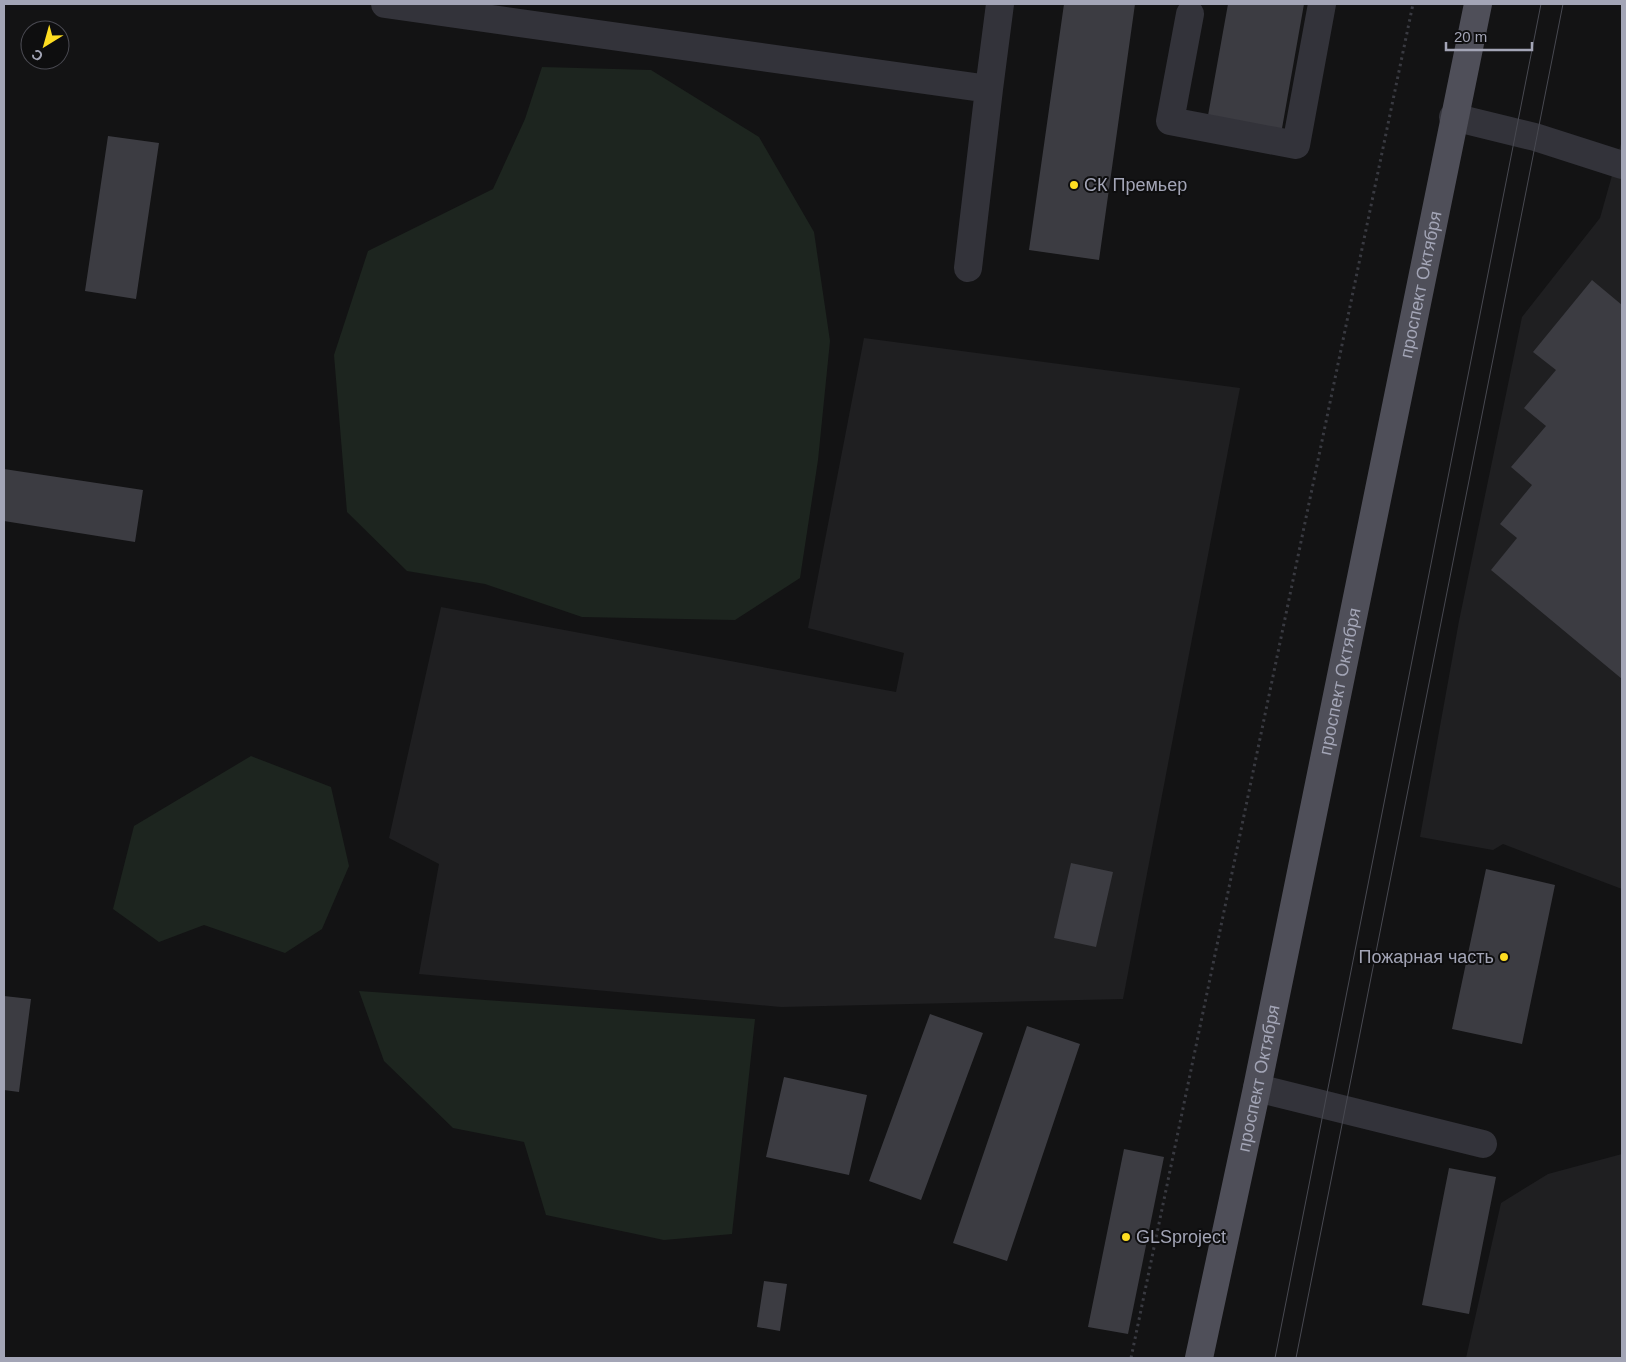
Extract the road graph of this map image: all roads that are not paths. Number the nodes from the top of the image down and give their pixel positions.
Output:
1 (385, 4) edge
2 (1000, 4) edge
3 (1322, 4) edge
4 (1478, 4) edge
5 (429, 7) edge
6 (1190, 14) dead end
7 (989, 89) junction
8 (1453, 117) junction
9 (1622, 165) edge
10 (968, 268) dead end
11 (1257, 1088) junction
12 (1483, 1144) dead end
13 (1199, 1358) edge

1 - 5 street
2 - 7 street
3 - 6 street
4 - 8 main road, проспект Октября
5 - 7 street
7 - 10 street
8 - 9 street
8 - 11 main road, проспект Октября
11 - 12 street
11 - 13 main road, проспект Октября

